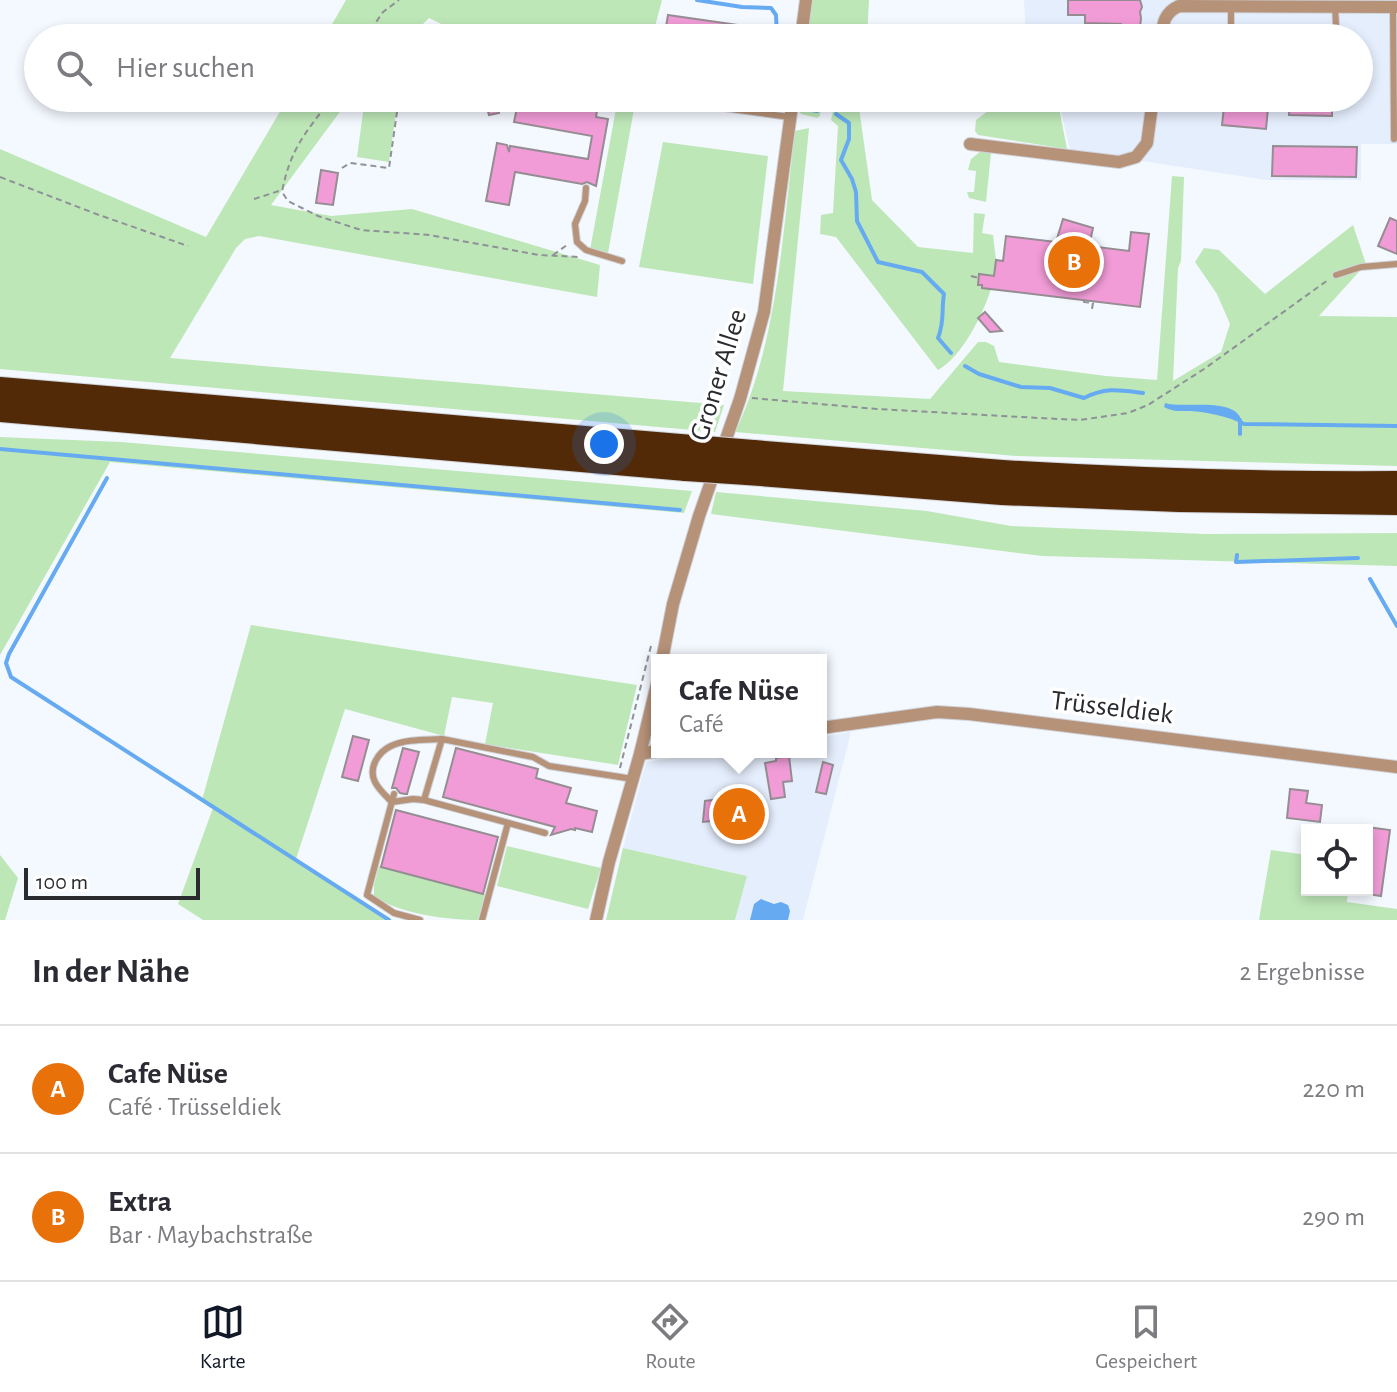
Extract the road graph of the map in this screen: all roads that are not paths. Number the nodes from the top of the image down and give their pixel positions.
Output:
1 (806, 0) edge
2 (1231, 6) junction
3 (1335, 6) junction
4 (1395, 7) edge
5 (1231, 23) dead end
6 (803, 24) edge
7 (1163, 24) edge
8 (1336, 24) edge
9 (753, 112) edge
10 (791, 112) edge
11 (1151, 112) edge
12 (790, 117) junction
13 (1395, 136) edge
14 (970, 144) dead end
15 (586, 188) dead end
16 (622, 261) dead end
17 (1397, 264) edge
18 (1336, 275) road end
19 (0, 389) edge
20 (0, 410) edge
21 (689, 458) junction
22 (1394, 499) edge
23 (663, 654) edge
24 (651, 709) edge
25 (827, 727) edge
26 (442, 739) junction
27 (651, 752) edge
28 (640, 754) junction
29 (1397, 767) edge
30 (633, 779) junction
31 (393, 798) junction
32 (424, 800) junction
33 (508, 823) junction
34 (545, 833) dead end
35 (420, 920) edge
36 (482, 920) edge
37 (596, 920) edge

1 - 6 street
2 - 3 street
2 - 5 lane
2 - 7 street
3 - 4 street
3 - 8 lane
4 - 13 lane
9 - 12 lane
10 - 12 street, Groner Allee
11 - 14 street
12 - 23 street, Groner Allee
15 - 16 lane
17 - 18 lane
19 - 21 highway
20 - 21 highway
21 - 22 highway, bridge
24 - 28 street
25 - 29 street, Trüsseldiek
26 - 30 lane
26 - 31 lane
26 - 32 lane
27 - 28 street
28 - 30 street
30 - 37 street
31 - 32 lane
31 - 35 lane
32 - 33 lane
33 - 34 lane
33 - 36 lane

